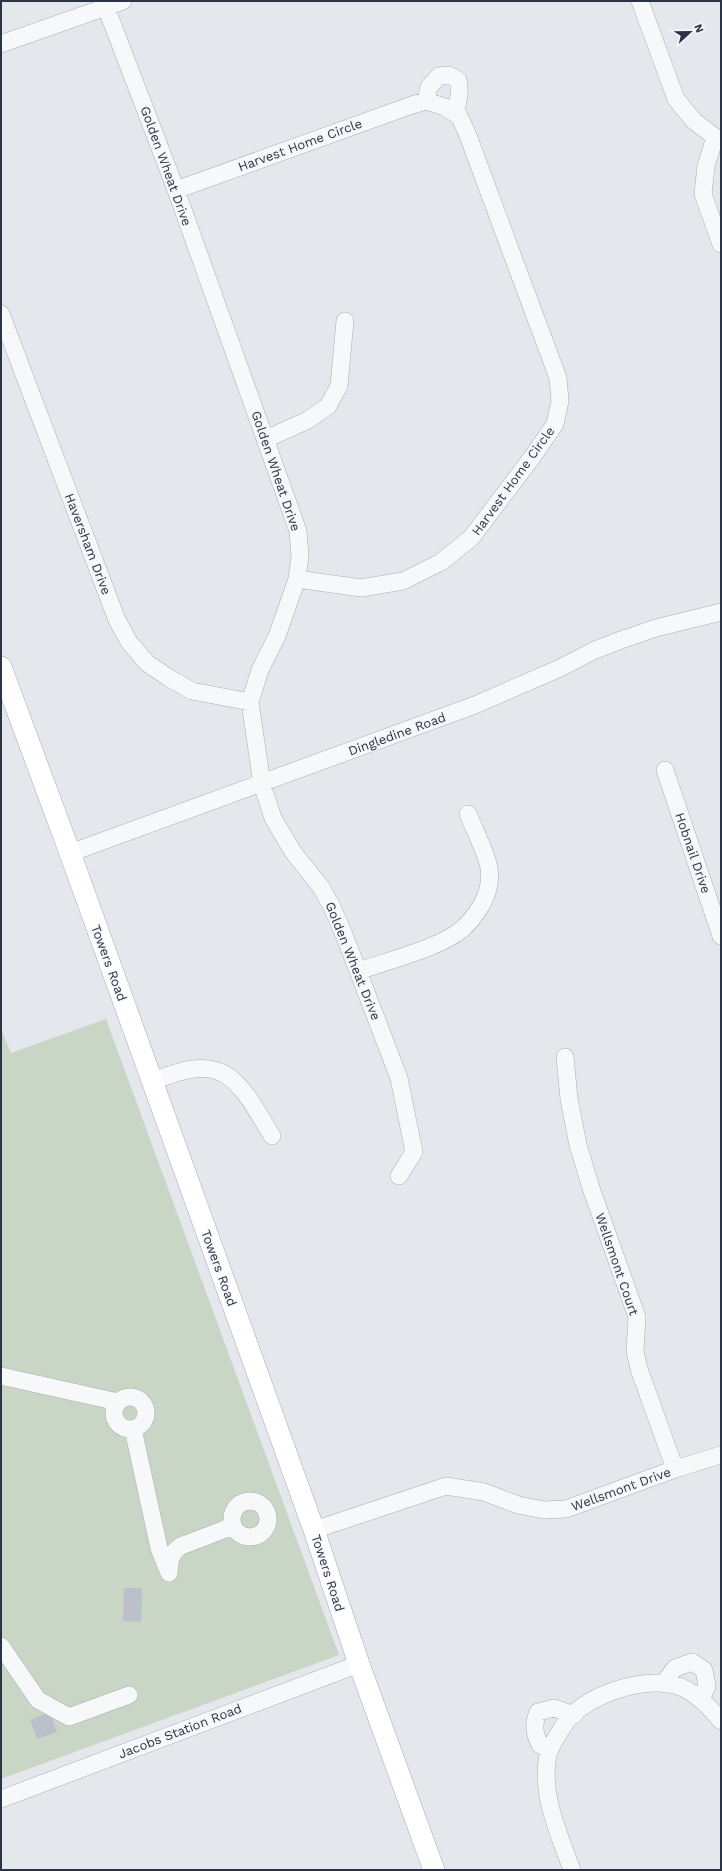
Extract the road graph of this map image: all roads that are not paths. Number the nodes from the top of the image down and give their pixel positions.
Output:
1 (124, 1) edge
2 (640, 1) edge
3 (106, 7) junction
4 (1, 44) edge
5 (426, 101) junction
6 (455, 113) junction
7 (718, 139) edge
8 (176, 190) junction
9 (721, 244) edge
10 (1, 314) edge
11 (345, 321) dead end
12 (266, 439) junction
13 (297, 579) junction
14 (721, 612) edge
15 (1, 667) edge
16 (250, 702) junction
17 (665, 770) dead end
18 (262, 784) junction
19 (468, 814) dead end
20 (70, 853) junction
21 (721, 936) edge
22 (359, 971) junction
23 (565, 1057) dead end
24 (152, 1082) junction
25 (272, 1136) dead end
26 (399, 1176) dead end
27 (1, 1376) edge
28 (118, 1402) junction
29 (133, 1429) junction
30 (721, 1455) edge
31 (675, 1468) junction
32 (233, 1526) dead end
33 (314, 1530) junction
34 (1, 1646) edge
35 (359, 1664) junction
36 (663, 1684) junction
37 (129, 1695) dead end
38 (702, 1700) junction
39 (574, 1714) junction
40 (721, 1721) edge
41 (550, 1750) junction
42 (1, 1799) edge
43 (434, 1870) edge
44 (572, 1870) edge

1 - 3 street
2 - 7 street
3 - 4 street
3 - 8 street, Golden Wheat Drive
5 - 6 street
5 - 6 street
5 - 8 street, Harvest Home Circle
6 - 13 street, Harvest Home Circle
7 - 9 street
8 - 12 street, Golden Wheat Drive
10 - 16 street, Haversham Drive
11 - 12 street
12 - 13 street, Golden Wheat Drive
13 - 16 street, Golden Wheat Drive
14 - 18 street, Dingledine Road
15 - 20 main road, Towers Road
16 - 18 street, Golden Wheat Drive
17 - 21 street, Hobnail Drive
18 - 20 street, Dingledine Road
18 - 22 street, Golden Wheat Drive
19 - 22 street
20 - 24 main road, Towers Road
22 - 26 street, Golden Wheat Drive
23 - 31 street, Wellsmont Court
24 - 25 street
24 - 33 main road, Towers Road
27 - 28 street
28 - 29 street
28 - 29 street
29 - 32 street
30 - 31 street, Wellsmont Drive
31 - 33 street, Wellsmont Drive
33 - 35 main road, Towers Road
34 - 37 street
35 - 42 street, Jacobs Station Road
35 - 43 main road, Towers Road
36 - 38 street
36 - 38 street
36 - 39 street
38 - 40 street
39 - 41 street
39 - 41 street
41 - 44 street

